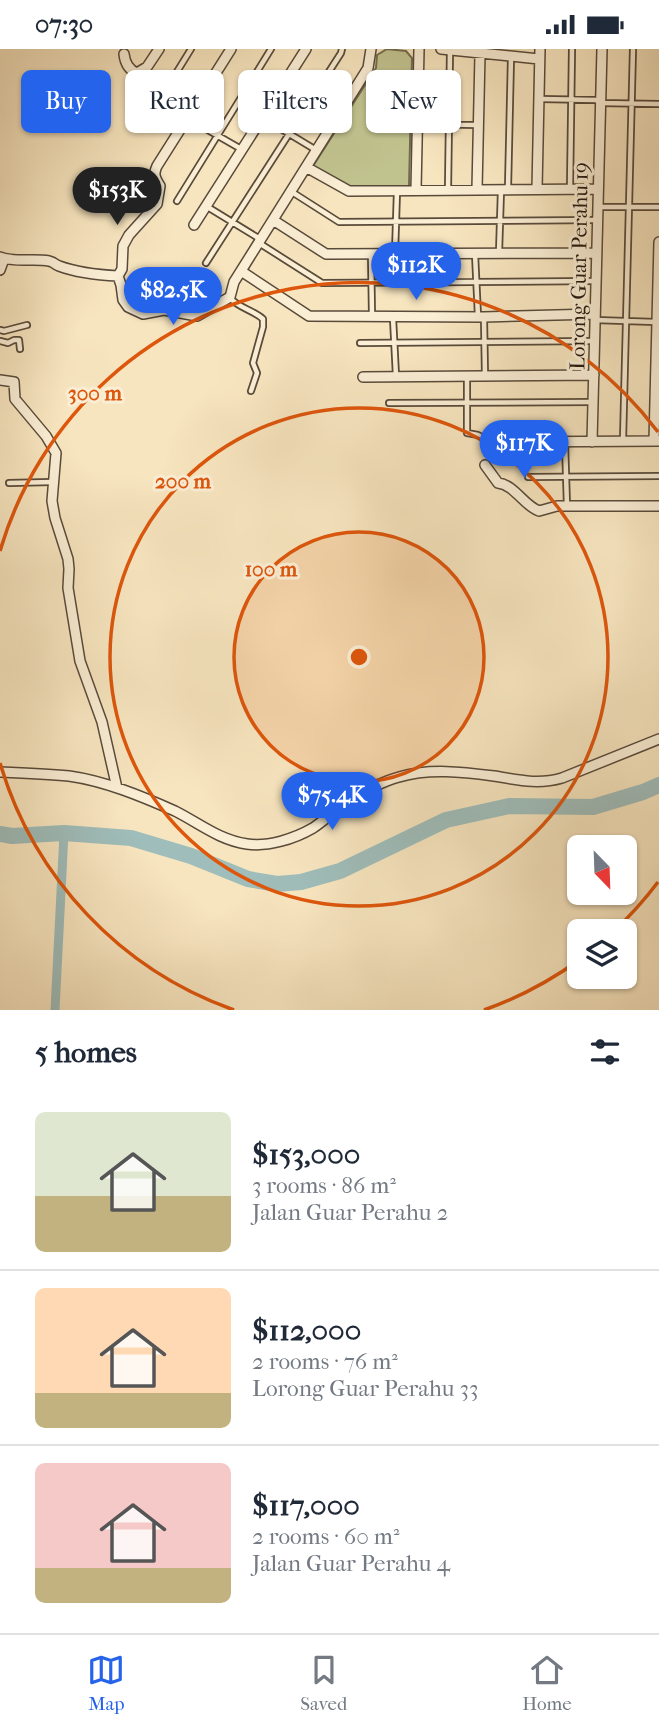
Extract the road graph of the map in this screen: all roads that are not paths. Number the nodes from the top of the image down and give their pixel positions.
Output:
1 (159, 49) edge
2 (191, 49) edge
3 (231, 49) edge
4 (271, 49) edge
5 (306, 49) edge
6 (342, 49) edge
7 (371, 49) edge
8 (419, 49) edge
9 (572, 49) edge
10 (602, 49) edge
11 (633, 49) edge
12 (446, 50) edge
13 (124, 54) dead end
14 (480, 54) junction
15 (540, 54) edge
16 (511, 57) junction
17 (178, 70) edge
18 (218, 70) edge
19 (293, 70) edge
20 (418, 70) edge
21 (447, 70) edge
22 (539, 99) junction
23 (571, 100) junction
24 (600, 103) junction
25 (631, 103) junction
26 (659, 104) edge
27 (461, 124) edge
28 (478, 125) junction
29 (178, 133) edge
30 (213, 133) edge
31 (252, 133) edge
32 (417, 133) edge
33 (449, 133) edge
34 (289, 134) junction
35 (218, 136) junction
36 (242, 149) junction
37 (316, 151) junction
38 (306, 167) junction
39 (477, 189) junction
40 (504, 189) junction
41 (537, 189) junction
42 (570, 189) junction
43 (598, 189) junction
44 (397, 190) junction
45 (415, 190) junction
46 (448, 190) junction
47 (291, 192) junction
48 (177, 201) dead end
49 (206, 206) junction
50 (598, 207) junction
51 (629, 207) junction
52 (659, 207) edge
53 (273, 220) junction
54 (597, 220) junction
55 (396, 221) junction
56 (500, 221) junction
57 (232, 222) junction
58 (194, 225) dead end
59 (260, 241) junction
60 (659, 242) edge
61 (394, 253) junction
62 (475, 253) junction
63 (499, 253) junction
64 (597, 253) junction
65 (371, 254) junction
66 (1, 263) edge
67 (206, 263) dead end
68 (241, 271) junction
69 (118, 276) junction
70 (596, 281) junction
71 (371, 282) junction
72 (476, 282) junction
73 (230, 297) junction
74 (658, 304) edge
75 (372, 316) junction
76 (393, 317) junction
77 (481, 317) junction
78 (595, 317) junction
79 (626, 320) junction
80 (657, 322) junction
81 (27, 325) dead end
82 (0, 330) edge
83 (0, 341) edge
84 (594, 341) junction
85 (484, 342) junction
86 (360, 343) dead end
87 (395, 343) junction
88 (20, 349) dead end
89 (594, 375) junction
90 (396, 376) junction
91 (468, 376) junction
92 (485, 376) junction
93 (363, 377) dead end
94 (0, 380) edge
95 (251, 391) dead end
96 (593, 402) junction
97 (389, 403) dead end
98 (466, 403) junction
99 (657, 441) edge
100 (493, 442) joint
101 (565, 442) junction
102 (592, 442) junction
103 (623, 442) junction
104 (485, 465) dead end
105 (659, 476) edge
106 (528, 477) dead end
107 (566, 477) junction
108 (53, 482) junction
109 (9, 483) dead end
110 (562, 506) junction
111 (659, 506) edge
112 (659, 739) edge
113 (0, 772) edge
114 (117, 788) junction

1 - 13 street
2 - 17 lane
3 - 18 street
4 - 35 lane
5 - 19 street
6 - 34 lane
7 - 37 street
8 - 20 street
9 - 23 lane
10 - 24 street, Lorong Guar Perahu 19
11 - 25 lane
12 - 14 street
12 - 21 lane
14 - 16 street
14 - 28 street
15 - 16 street
15 - 22 street
16 - 40 lane
22 - 23 lane
22 - 41 street
23 - 24 lane
23 - 42 lane
24 - 25 lane
24 - 43 street, Lorong Guar Perahu 19
25 - 26 lane
25 - 51 lane
27 - 28 lane
28 - 39 street
29 - 69 street
30 - 35 lane
31 - 36 street
32 - 45 street
33 - 46 lane
34 - 37 lane
34 - 57 lane
35 - 36 lane
35 - 48 lane
36 - 49 street
37 - 38 street
38 - 44 street
38 - 47 street
39 - 40 street
39 - 46 street
40 - 41 street
40 - 56 lane
41 - 42 street
42 - 43 street
43 - 50 street, Lorong Guar Perahu 19
44 - 45 street
44 - 55 lane
45 - 46 street
47 - 53 street
47 - 55 lane
49 - 57 lane
49 - 58 street
50 - 51 lane
50 - 54 street, Lorong Guar Perahu 19
51 - 52 lane
51 - 79 lane
53 - 59 street
53 - 65 street
54 - 56 lane
54 - 64 street, Lorong Guar Perahu 19
55 - 56 lane
55 - 61 lane
56 - 63 lane
57 - 59 lane
57 - 67 lane
59 - 68 street
59 - 71 lane
60 - 74 street
61 - 62 street
61 - 65 street
62 - 63 street
62 - 72 lane
63 - 64 street
64 - 70 street, Lorong Guar Perahu 19
65 - 71 lane
66 - 69 street
68 - 73 street
68 - 75 street
69 - 73 street
70 - 72 lane
70 - 78 street, Lorong Guar Perahu 19
71 - 72 lane
71 - 75 lane
72 - 77 lane
73 - 95 lane
74 - 80 street
75 - 76 street
76 - 77 street
76 - 87 lane
77 - 78 street
77 - 85 lane
78 - 79 lane
78 - 84 street, Lorong Guar Perahu 19
79 - 80 lane
79 - 103 lane
80 - 99 street
81 - 82 lane
83 - 88 lane
84 - 85 lane
84 - 89 street, Lorong Guar Perahu 19
85 - 87 lane
85 - 92 lane
86 - 87 lane
87 - 90 lane
89 - 92 street
89 - 96 street, Lorong Guar Perahu 19
90 - 91 street
90 - 93 street
91 - 92 street
91 - 98 lane
94 - 108 street
96 - 98 lane
96 - 102 street, Lorong Guar Perahu 19
97 - 98 lane
98 - 100 lane
99 - 103 street
100 - 101 street
101 - 102 street
101 - 107 lane
102 - 103 street
104 - 110 street
105 - 107 lane
106 - 107 lane
107 - 110 lane
108 - 109 lane
108 - 114 street
110 - 111 street
112 - 114 street
113 - 114 street

